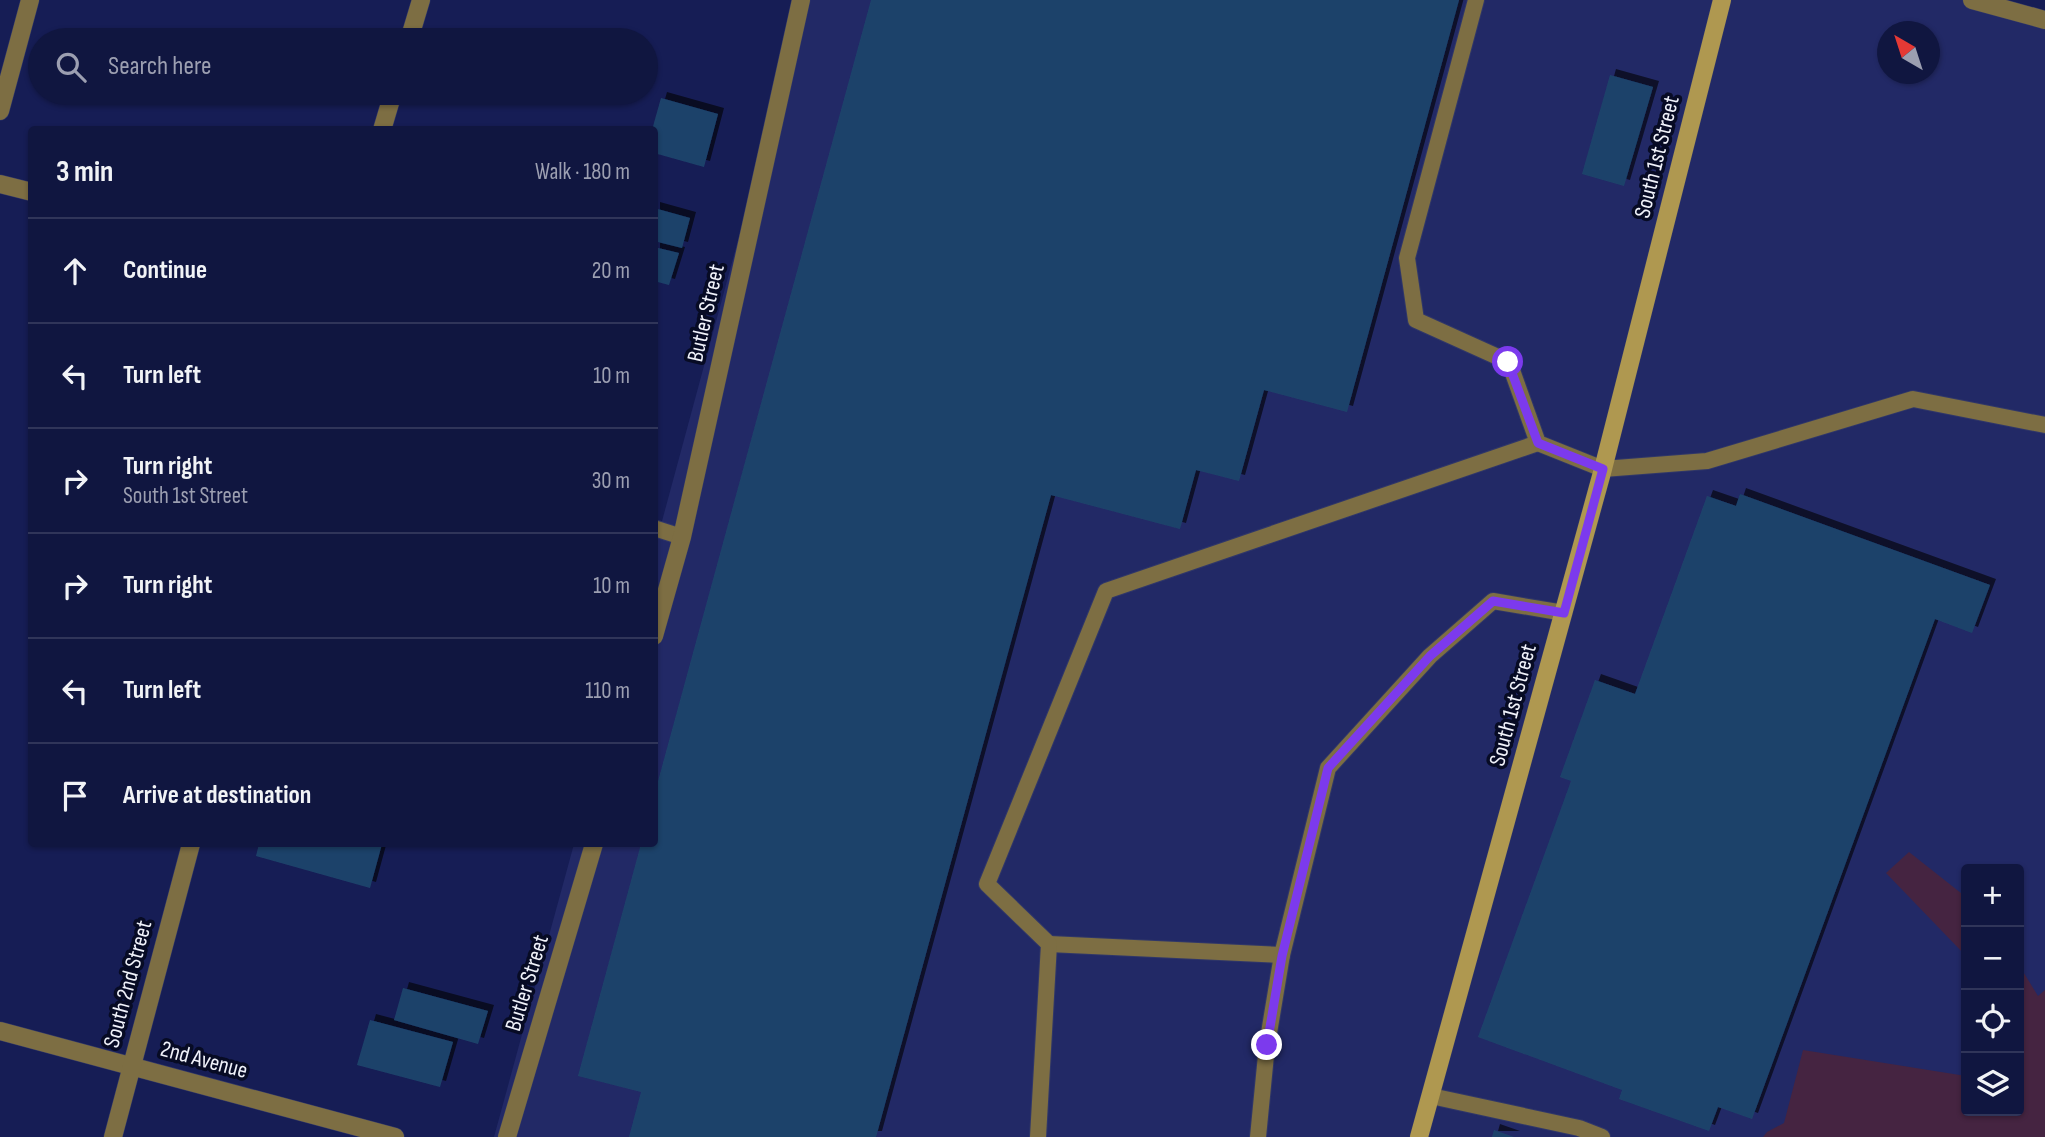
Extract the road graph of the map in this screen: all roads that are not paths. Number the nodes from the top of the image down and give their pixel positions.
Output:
1 (30, 0) edge
2 (421, 0) edge
3 (801, 0) edge
4 (1476, 0) edge
5 (1722, 0) edge
6 (1972, 0) edge
7 (2045, 20) edge
8 (413, 28) edge
9 (389, 105) edge
10 (0, 111) edge
11 (383, 126) edge
12 (0, 184) edge
13 (28, 191) edge
14 (2045, 425) edge
15 (1538, 443) junction
16 (1603, 469) junction
17 (658, 529) edge
18 (682, 537) junction
19 (1564, 613) junction
20 (658, 622) edge
21 (190, 847) edge
22 (593, 847) edge
23 (1049, 944) junction
24 (1282, 956) junction
25 (0, 1031) edge
26 (132, 1067) junction
27 (1431, 1096) junction
28 (113, 1137) edge
29 (395, 1137) edge
30 (507, 1137) edge
31 (1038, 1137) edge
32 (1258, 1137) edge
33 (1419, 1137) edge
34 (1602, 1137) edge

1 - 10 street
2 - 8 street
3 - 18 street, Butler Street
4 - 15 lane
5 - 16 street, South 1st Street
6 - 7 street
9 - 11 street
12 - 13 street
14 - 16 lane
15 - 16 lane
15 - 23 lane
16 - 19 street, South 1st Street
17 - 18 lane
18 - 20 street, Butler Street
19 - 24 lane
19 - 27 street, South 1st Street
21 - 26 street, South 2nd Street
22 - 30 street, Butler Street
23 - 24 lane
23 - 31 lane
24 - 32 lane
25 - 26 street, 2nd Avenue
26 - 28 street, South 2nd Street
26 - 29 street, 2nd Avenue
27 - 33 street, South 1st Street
27 - 34 lane

